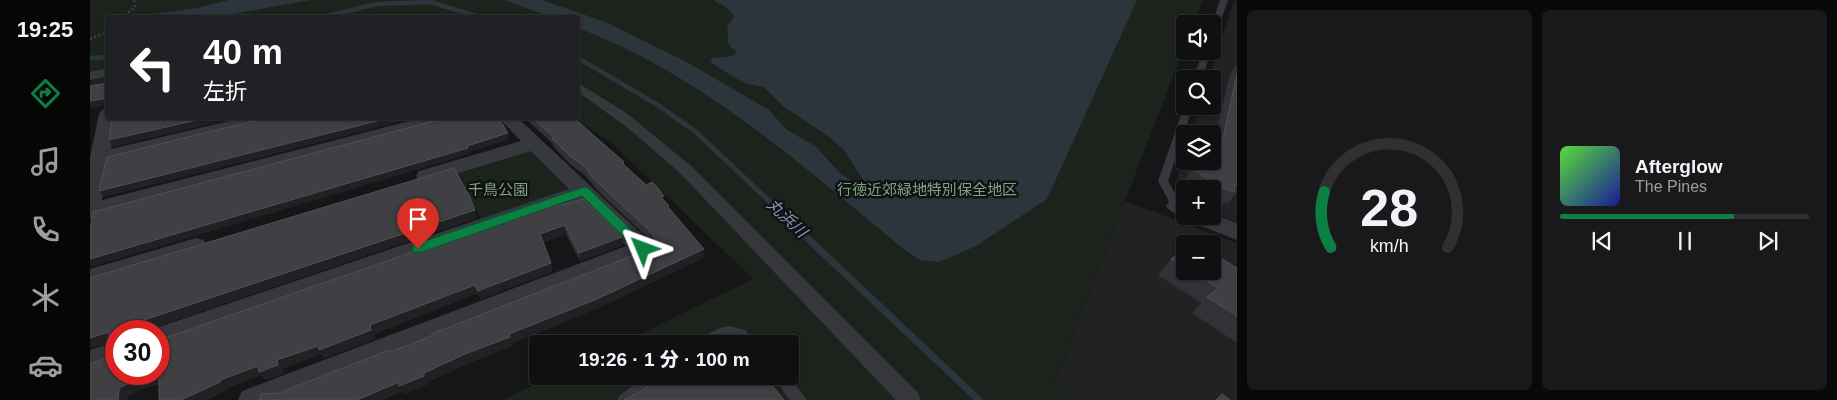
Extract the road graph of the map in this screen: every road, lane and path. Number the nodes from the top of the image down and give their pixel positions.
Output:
1 (134, 0) edge
2 (1224, 0) edge
3 (125, 15) edge
4 (1219, 15) edge
5 (105, 33) edge
6 (90, 39) edge
7 (105, 73) edge
8 (90, 76) edge
9 (580, 88) edge
10 (105, 109) edge
11 (90, 112) edge
12 (1185, 115) edge
13 (106, 120) edge
14 (254, 120) edge
15 (433, 120) edge
16 (510, 120) edge
17 (536, 143) junction
18 (97, 154) edge
19 (403, 183) edge
20 (584, 191) junction
21 (1176, 200) edge
22 (90, 208) edge
23 (90, 212) edge
24 (1219, 225) edge
25 (1237, 232) edge
26 (213, 241) edge
27 (90, 278) edge
28 (170, 334) edge
29 (717, 335) edge
30 (745, 335) edge
31 (105, 357) edge
32 (90, 362) edge
33 (646, 385) edge
34 (786, 385) edge
35 (252, 400) edge
36 (625, 400) edge
37 (799, 400) edge
38 (910, 400) edge

1 - 3 path
2 - 4 lane
5 - 6 path
7 - 8 street
9 - 38 street
10 - 11 street
12 - 21 lane
13 - 18 street
14 - 18 street
15 - 23 street
16 - 17 street
17 - 19 street
17 - 20 street
18 - 22 street
20 - 28 street
20 - 35 street
24 - 25 street
26 - 27 street
29 - 30 lane
31 - 32 street
33 - 36 lane
34 - 37 lane

